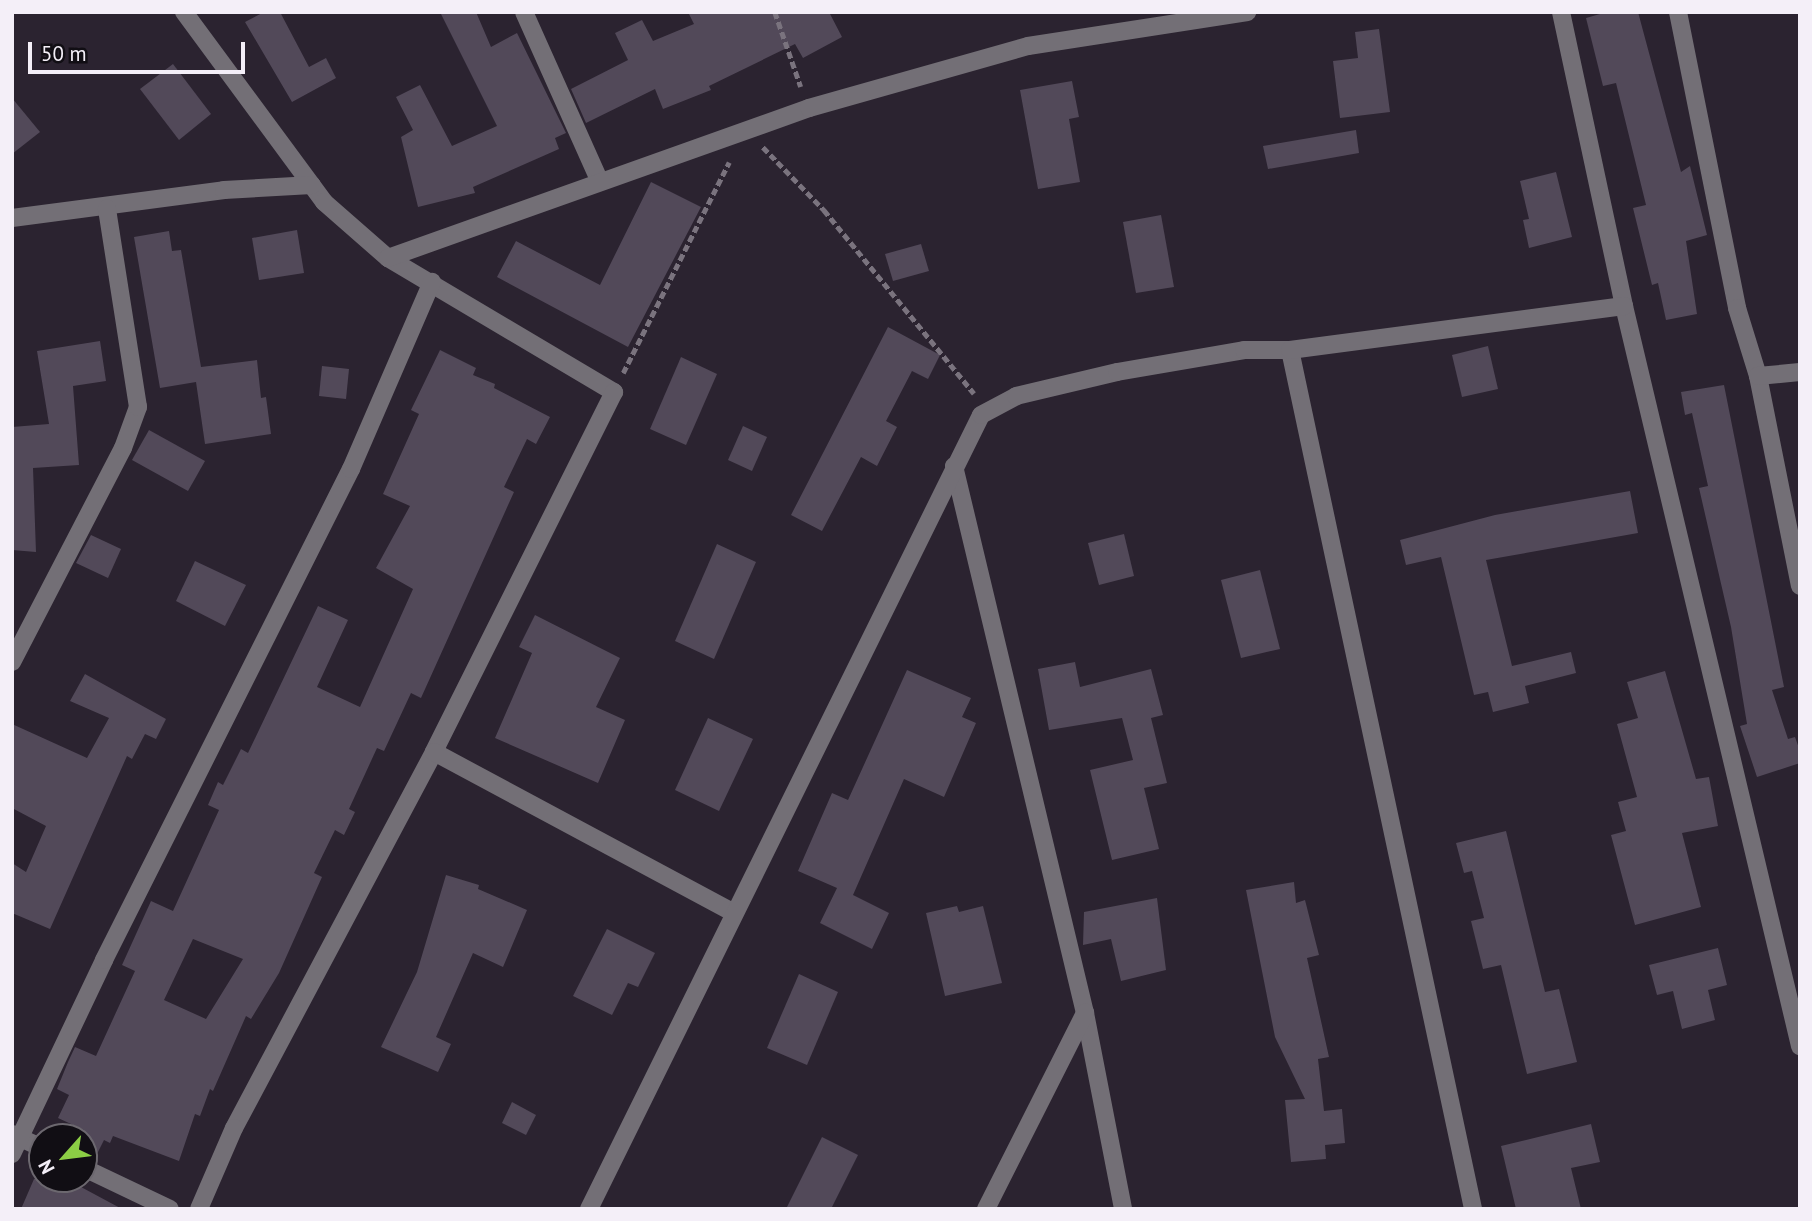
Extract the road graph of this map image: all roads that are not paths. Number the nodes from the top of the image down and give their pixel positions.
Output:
1 (184, 12) edge
2 (524, 12) edge
3 (1247, 12) edge
4 (1561, 12) edge
5 (1678, 12) edge
6 (599, 180) junction
7 (312, 185) junction
8 (107, 208) junction
9 (12, 218) edge
10 (388, 258) junction
11 (432, 282) junction
12 (1625, 306) junction
13 (1290, 350) junction
14 (1800, 372) edge
15 (1758, 376) junction
16 (954, 466) junction
17 (1800, 586) edge
18 (12, 662) edge
19 (434, 752) junction
20 (733, 912) junction
21 (1085, 1013) junction
22 (1800, 1046) edge
23 (16, 1136) edge
24 (12, 1154) edge
25 (98, 1175) edge
26 (170, 1209) edge
27 (198, 1209) edge
28 (589, 1209) edge
29 (986, 1209) edge
30 (1122, 1209) edge
31 (1473, 1209) edge

1 - 7 street
2 - 6 street
3 - 6 street
4 - 12 street
5 - 15 street
6 - 10 street
7 - 8 street
7 - 10 street
8 - 9 street
8 - 18 street
10 - 11 street
11 - 19 street
11 - 23 street
12 - 13 street
12 - 22 street
13 - 16 street
13 - 31 street
14 - 15 street
15 - 17 street
16 - 20 street
16 - 21 street
19 - 20 street
19 - 27 street
20 - 28 street
21 - 29 street
21 - 30 street
23 - 24 street
25 - 26 street

